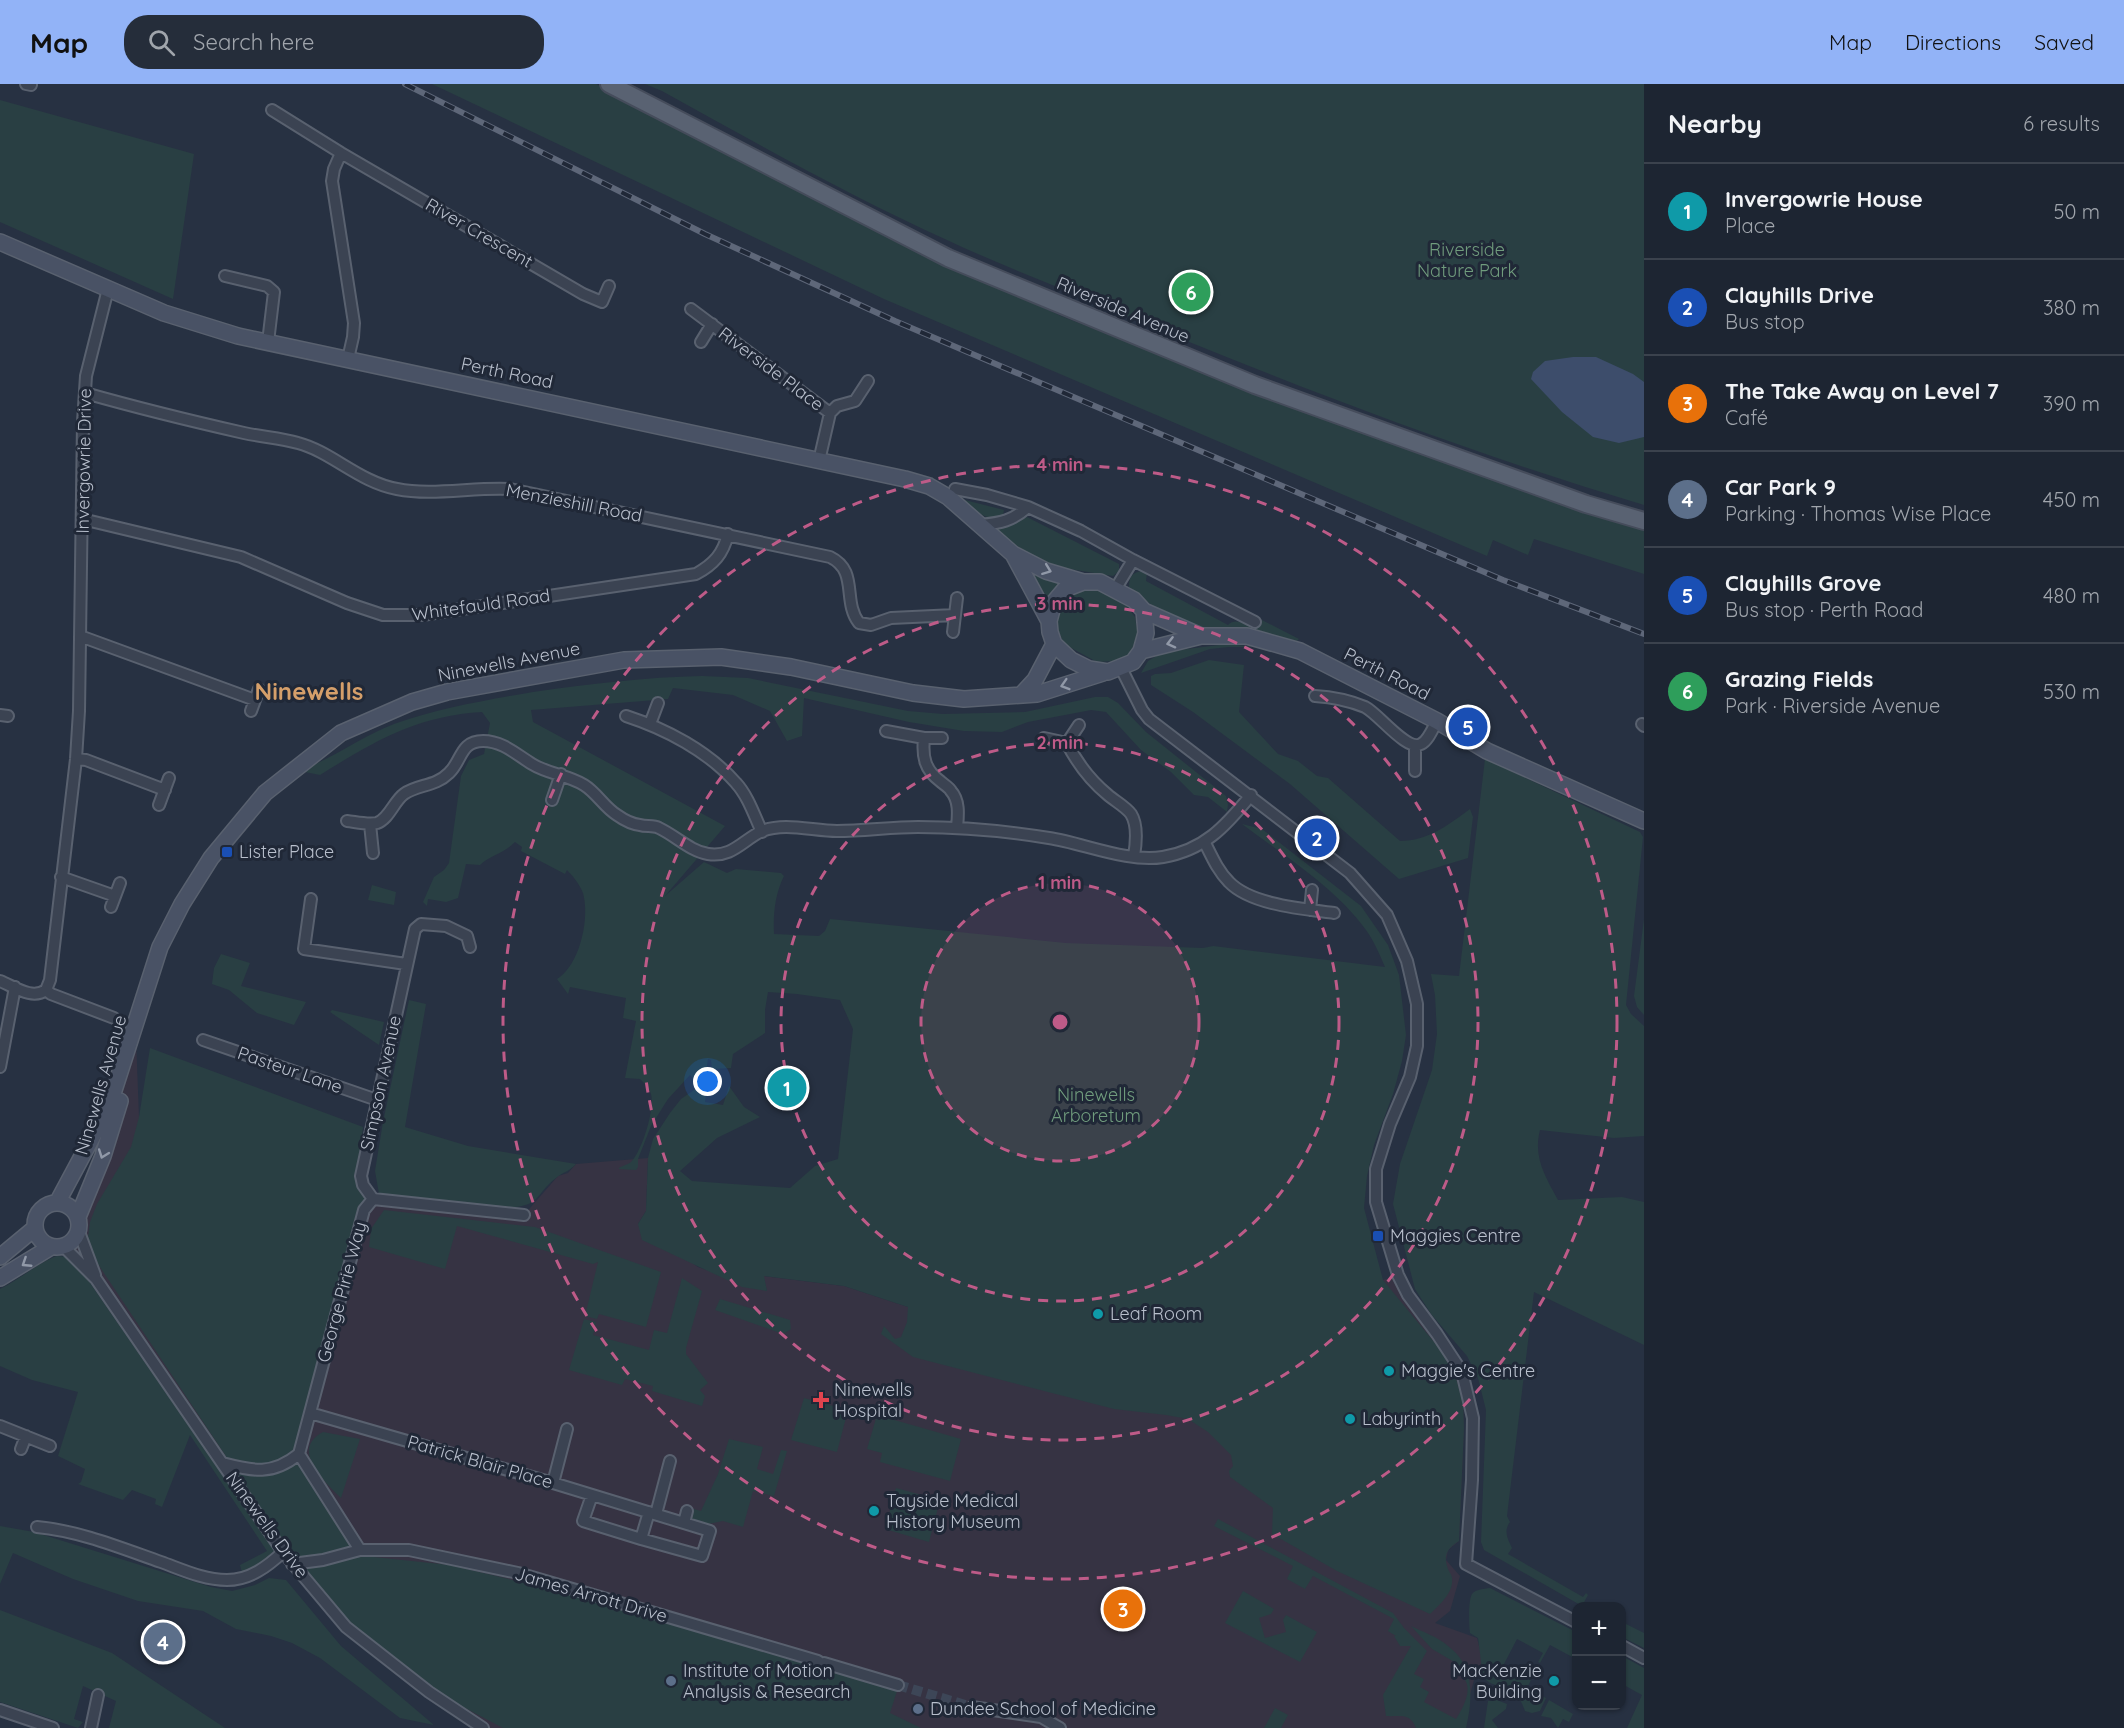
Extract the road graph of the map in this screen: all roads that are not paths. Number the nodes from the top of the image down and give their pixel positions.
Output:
1 (609, 84) edge
2 (272, 110) dead end
3 (341, 153) junction
4 (0, 243) edge
5 (225, 276) dead end
6 (609, 286) dead end
7 (108, 289) junction
8 (691, 309) dead end
9 (712, 324) junction
10 (267, 342) junction
11 (701, 342) dead end
12 (348, 359) junction
13 (868, 381) dead end
14 (85, 393) junction
15 (830, 413) junction
16 (819, 461) junction
17 (955, 489) dead end
18 (1028, 507) junction
19 (82, 519) junction
20 (1644, 520) edge
21 (980, 525) junction
22 (728, 534) junction
23 (1013, 554) junction
24 (1132, 560) junction
25 (1083, 582) junction
26 (1116, 588) junction
27 (957, 598) dead end
28 (1144, 611) junction
29 (955, 615) junction
30 (1049, 621) junction
31 (1255, 622) dead end
32 (953, 632) dead end
33 (80, 636) junction
34 (1201, 636) junction
35 (1054, 644) junction
36 (1141, 651) junction
37 (1114, 670) junction
38 (1021, 695) junction
39 (1315, 696) dead end
40 (255, 700) dead end
41 (658, 703) dead end
42 (626, 716) dead end
43 (1437, 721) junction
44 (650, 724) junction
45 (1079, 725) dead end
46 (886, 731) dead end
47 (924, 738) junction
48 (942, 738) dead end
49 (1044, 738) dead end
50 (1067, 743) junction
51 (1415, 746) junction
52 (76, 759) junction
53 (1415, 771) dead end
54 (561, 774) junction
55 (169, 778) dead end
56 (165, 790) junction
57 (1251, 795) junction
58 (552, 800) dead end
59 (159, 805) dead end
60 (347, 821) dead end
61 (1644, 821) edge
62 (370, 824) junction
63 (957, 828) junction
64 (762, 831) junction
65 (1204, 843) junction
66 (373, 853) dead end
67 (1134, 856) junction
68 (61, 877) junction
69 (120, 883) dead end
70 (1312, 890) dead end
71 (115, 896) junction
72 (311, 898) dead end
73 (111, 907) dead end
74 (1310, 910) junction
75 (1334, 913) dead end
76 (470, 947) dead end
77 (406, 964) junction
78 (0, 981) edge
79 (15, 987) junction
80 (46, 990) junction
81 (146, 996) junction
82 (114, 1018) dead end
83 (203, 1040) dead end
84 (0, 1067) edge
85 (377, 1100) junction
86 (373, 1199) junction
87 (57, 1203) junction
88 (524, 1215) dead end
89 (79, 1224) junction
90 (35, 1228) junction
91 (57, 1247) junction
92 (0, 1257) edge
93 (0, 1278) edge
94 (96, 1279) junction
95 (310, 1413) junction
96 (0, 1426) edge
97 (567, 1429) dead end
98 (26, 1436) junction
99 (50, 1446) dead end
100 (21, 1449) dead end
101 (299, 1454) junction
102 (670, 1461) dead end
103 (222, 1463) junction
104 (553, 1483) junction
105 (592, 1495) junction
106 (687, 1511) dead end
107 (652, 1513) junction
108 (684, 1523) junction
109 (37, 1527) dead end
110 (641, 1539) junction
111 (360, 1550) junction
112 (283, 1552) junction
113 (292, 1564) junction
114 (1572, 1620) edge
115 (1626, 1648) edge
116 (1644, 1658) edge
117 (898, 1685) tunnel mouth
118 (98, 1695) dead end
119 (972, 1707) tunnel mouth
120 (0, 1710) edge
121 (53, 1728) edge
122 (90, 1728) edge
123 (483, 1728) edge
124 (1060, 1728) edge

1 - 20 main road, Riverside Avenue
2 - 3 street, River Crescent
3 - 6 street, River Crescent
3 - 12 street
4 - 7 street, Perth Road
5 - 10 street
7 - 10 street, Perth Road
7 - 14 street, Invergowrie Drive
8 - 9 street, Riverside Place
9 - 11 street, Riverside Place
9 - 15 street, Riverside Place
10 - 12 street, Perth Road
12 - 16 street, Perth Road
13 - 15 street, Riverside Place
14 - 19 street, Invergowrie Drive
14 - 22 street, Menzieshill Road
15 - 16 street, Riverside Place
16 - 21 street, Perth Road
17 - 18 street
18 - 21 street
18 - 24 street
19 - 22 street, Whitefauld Road
19 - 33 street, Invergowrie Drive
21 - 23 street, Perth Road
22 - 29 street, Menzieshill Road
23 -> 25 street, Perth Road
23 - 30 street, Perth Road
24 - 26 street
24 - 31 street
25 - 26 street, Perth Road
25 - 30 street
26 - 28 street, Perth Road
27 - 29 street
28 - 34 street, Perth Road
28 - 36 street
29 - 32 street
30 - 35 street, Perth Road
33 - 40 street
33 - 52 street, Invergowrie Drive
34 -> 36 street, Perth Road
34 - 43 street, Perth Road
35 - 37 street
35 - 38 street
36 - 37 street, Perth Road
37 -> 38 street, Ninewells Avenue
37 - 57 street
38 - 81 street, Ninewells Avenue
39 - 51 street
41 - 44 street
42 - 44 street
43 - 51 street
43 - 61 street, Perth Road
44 - 64 street
45 - 50 street
46 - 47 street
47 - 48 street
47 - 63 street
49 - 50 street
50 - 67 street
51 - 53 street
52 - 56 street
52 - 68 street, Invergowrie Drive
54 - 58 street
54 - 62 street
54 - 64 street
55 - 56 street
56 - 59 street
57 - 65 street
57 - 114 street
60 - 62 street
62 - 66 street
63 - 64 street
63 - 67 street
65 - 67 street
65 - 74 street
68 - 71 street
68 - 80 street, Invergowrie Drive
69 - 71 street
70 - 74 street
71 - 73 street
72 - 77 street
74 - 75 street
76 - 77 street, Simpson Avenue
77 - 85 street, Simpson Avenue
78 - 79 street
79 - 80 street
79 - 84 street
80 - 82 street
81 - 87 street, Ninewells Avenue
81 -> 89 street, Ninewells Avenue
83 - 85 street, Pasteur Lane
85 - 86 street, Simpson Avenue
86 - 88 street, George Pirie Way
86 - 95 street, George Pirie Way
87 - 89 street
87 - 90 street, Ninewells Avenue
89 - 91 street, Ninewells Avenue
89 - 94 street, Ninewells Drive
90 - 91 street
90 - 92 street, Ninewells Avenue
91 -> 93 street, Ninewells Avenue
91 - 94 street, Ninewells Drive
94 - 103 street, Ninewells Drive
95 - 101 street, George Pirie Way
95 - 104 street, Patrick Blair Place
96 - 98 street
97 - 104 street
98 - 99 street
98 - 100 street
101 - 103 street
101 - 111 street
102 - 107 street
103 - 112 street, Ninewells Drive
104 - 105 street, Patrick Blair Place
105 - 107 street, Patrick Blair Place
105 - 110 street
106 - 108 street
107 - 108 street, Patrick Blair Place
107 - 110 street
108 - 110 street, Patrick Blair Place
109 - 112 street
111 - 113 street, James Arrott Drive
111 - 117 street, James Arrott Drive
112 - 113 street, Ninewells Drive
113 - 123 street, Ninewells Drive
115 - 116 street
118 - 122 street
119 - 124 street
120 - 121 street

